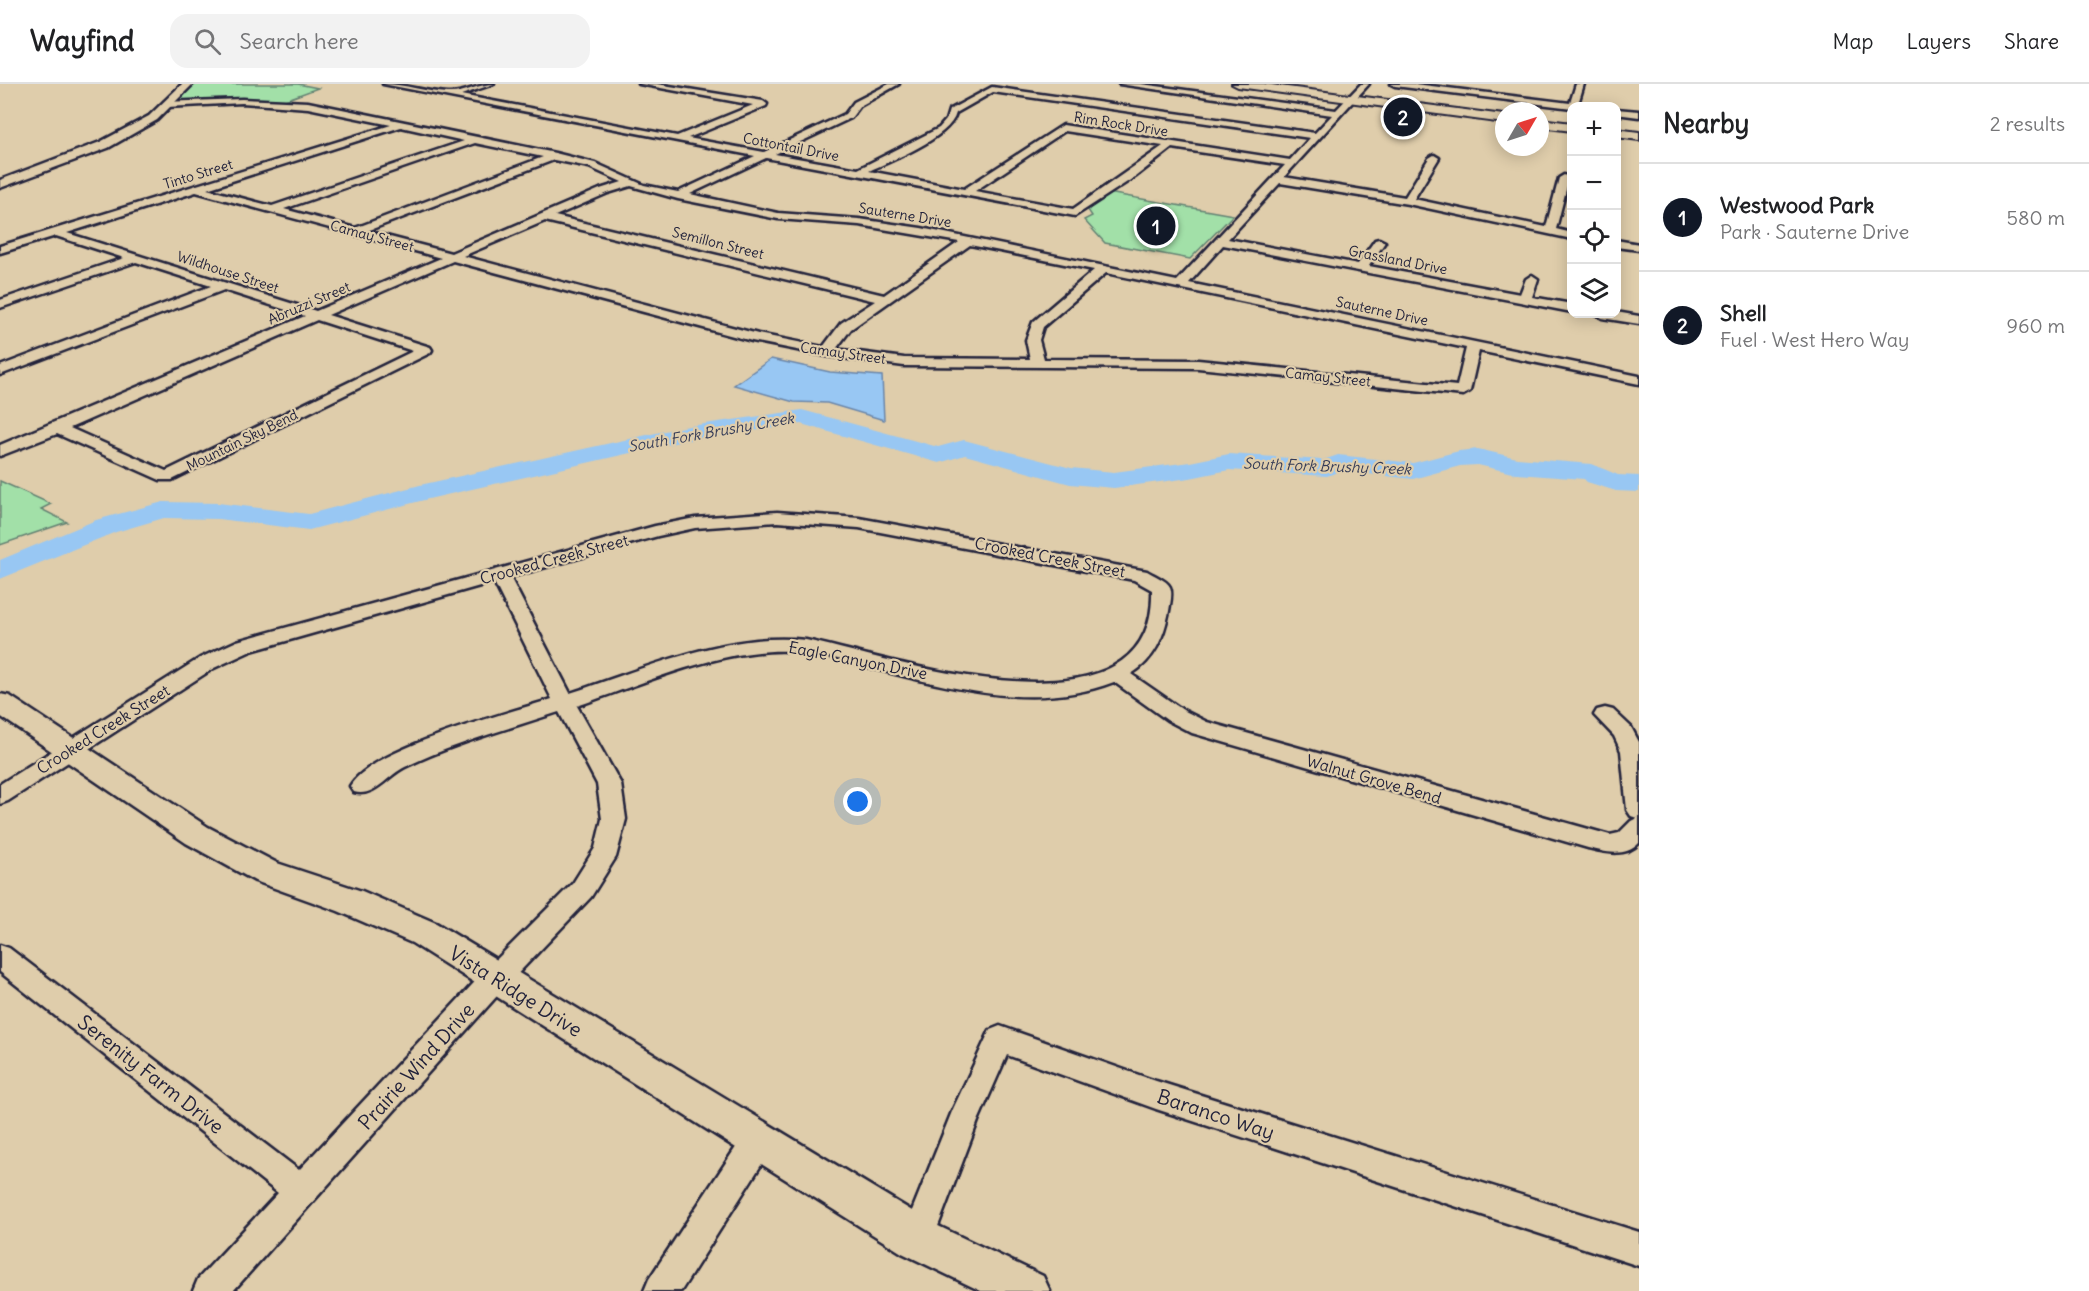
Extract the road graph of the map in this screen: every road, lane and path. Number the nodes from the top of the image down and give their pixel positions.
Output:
1 (188, 84) edge
2 (387, 84) edge
3 (490, 84) edge
4 (644, 84) edge
5 (895, 84) edge
6 (1123, 84) edge
7 (1238, 84) edge
8 (1365, 84) edge
9 (1395, 84) edge
10 (1473, 84) edge
11 (1580, 84) edge
12 (1468, 93) junction
13 (452, 96) junction
14 (1350, 99) junction
15 (1576, 102) edge
16 (540, 103) dead end
17 (167, 104) junction
18 (1567, 105) edge
19 (520, 109) junction
20 (1621, 112) edge
21 (1337, 113) junction
22 (1639, 114) edge
23 (615, 117) dead end
24 (1495, 118) edge
25 (404, 124) junction
26 (596, 124) junction
27 (1549, 124) edge
28 (1567, 126) edge
29 (1621, 134) edge
30 (1315, 136) junction
31 (1639, 136) edge
32 (477, 140) junction
33 (677, 140) junction
34 (1170, 145) junction
35 (555, 156) junction
36 (764, 156) junction
37 (1434, 158) dead end
38 (1290, 163) junction
39 (859, 173) junction
40 (1564, 178) dead end
41 (1276, 179) junction
42 (631, 183) junction
43 (0, 184) edge
44 (195, 189) junction
45 (965, 193) junction
46 (678, 196) junction
47 (1408, 201) junction
48 (274, 209) junction
49 (544, 217) junction
50 (355, 232) junction
51 (1550, 232) junction
52 (57, 233) junction
53 (1567, 235) edge
54 (968, 241) junction
55 (1219, 241) junction
56 (1379, 242) dead end
57 (1621, 244) edge
58 (1639, 247) edge
59 (0, 250) edge
60 (452, 257) junction
61 (136, 258) junction
62 (1103, 269) junction
63 (1361, 269) junction
64 (1532, 279) dead end
65 (1180, 285) junction
66 (223, 286) junction
67 (884, 299) junction
68 (1525, 299) junction
69 (0, 304) edge
70 (1567, 307) edge
71 (317, 316) junction
72 (1621, 317) edge
73 (1639, 320) edge
74 (1473, 345) junction
75 (425, 350) joint
76 (827, 352) junction
77 (1039, 364) junction
78 (0, 372) edge
79 (1639, 380) edge
80 (57, 428) junction
81 (0, 451) edge
82 (499, 574) junction
83 (1151, 580) joint
84 (1117, 674) junction
85 (0, 703) edge
86 (565, 704) junction
87 (1605, 715) dead end
88 (70, 749) junction
89 (362, 786) dead end
90 (0, 795) edge
91 (1639, 810) edge
92 (1639, 827) edge
93 (0, 956) edge
94 (495, 979) junction
95 (759, 1140) junction
96 (302, 1192) junction
97 (917, 1239) junction
98 (1639, 1249) edge
99 (210, 1291) edge
100 (661, 1291) edge
101 (1028, 1291) edge

1 - 17 street
2 - 13 street, Cottontail Drive
3 - 13 street
4 - 33 street
5 - 36 street
6 - 21 street
7 - 14 main road
8 - 14 street
9 - 12 street
10 - 12 street
11 - 15 street
12 - 18 street
13 - 19 street, Cottontail Drive
14 - 21 street
14 - 24 main road
16 - 19 street
17 - 25 street, Sauterne Drive
17 - 43 street
19 - 26 street, Cottontail Drive
20 - 22 street
21 - 30 street
23 - 26 street
25 - 32 street, Sauterne Drive
25 - 44 street, Tinto Street
26 - 33 street, Cottontail Drive
27 - 28 main road
29 - 31 main road
30 - 38 street
30 - 39 street
32 - 35 street, Sauterne Drive
32 - 48 street
33 - 36 street, Cottontail Drive
34 - 38 street, Rim Rock Drive
34 - 45 street, Rim Rock Drive
34 - 45 street, Cottontail Drive
35 - 42 street, Sauterne Drive
35 - 50 street
36 - 39 street, Cottontail Drive
36 - 46 street
37 - 47 street
38 - 41 street
39 - 45 street, Cottontail Drive
40 - 51 street
41 - 47 street
41 - 55 street
42 - 46 street, Sauterne Drive
42 - 49 street, Abruzzi Street
44 - 48 street, Camay Street
44 - 52 street, Tinto Street
46 - 54 street, Sauterne Drive
47 - 51 street
48 - 50 street, Camay Street
49 - 60 street, Abruzzi Street
49 - 67 street, Semillon Street
50 - 60 street, Camay Street
51 - 53 street
52 - 59 street, Tinto Street
52 - 61 street, Wildhouse Street
54 - 62 street, Sauterne Drive
54 - 67 street
55 - 63 street, Grassland Drive
55 - 65 street
56 - 63 street
57 - 58 street
60 - 71 street, Abruzzi Street
60 - 76 street, Camay Street
61 - 66 street, Wildhouse Street
61 - 69 street
62 - 65 street, Sauterne Drive
62 - 77 street
63 - 68 street, Grassland Drive
64 - 68 street
65 - 74 street, Sauterne Drive
66 - 71 street, Wildhouse Street
66 - 78 street
67 - 76 street
68 - 70 street, Grassland Drive
71 - 75 street, Wildhouse Street
71 - 80 street, Abruzzi Street
72 - 73 street
74 - 77 street, Camay Street
74 - 79 street, Sauterne Drive
75 - 80 street, Mountain Sky Bend
76 - 77 street, Camay Street
80 - 81 street, Abruzzi Street
82 - 83 street, Crooked Creek Street
82 - 86 street, Prairie Wind Drive
82 - 88 street, Crooked Creek Street
83 - 84 street, Eagle Canyon Drive
84 - 86 street, Eagle Canyon Drive
84 - 92 street, Walnut Grove Bend
85 - 88 street, Vista Ridge Drive
86 - 89 street, Eagle Canyon Drive
86 - 94 street, Prairie Wind Drive
87 - 91 street
88 - 90 street, Crooked Creek Street
88 - 94 street, Vista Ridge Drive
93 - 96 street, Serenity Farm Drive
94 - 95 street, Vista Ridge Drive
94 - 96 street, Prairie Wind Drive
95 - 97 street, Vista Ridge Drive
95 - 100 street
96 - 99 street, Prairie Wind Drive
97 - 98 street, Baranco Way
97 - 101 street, Vista Ridge Drive

